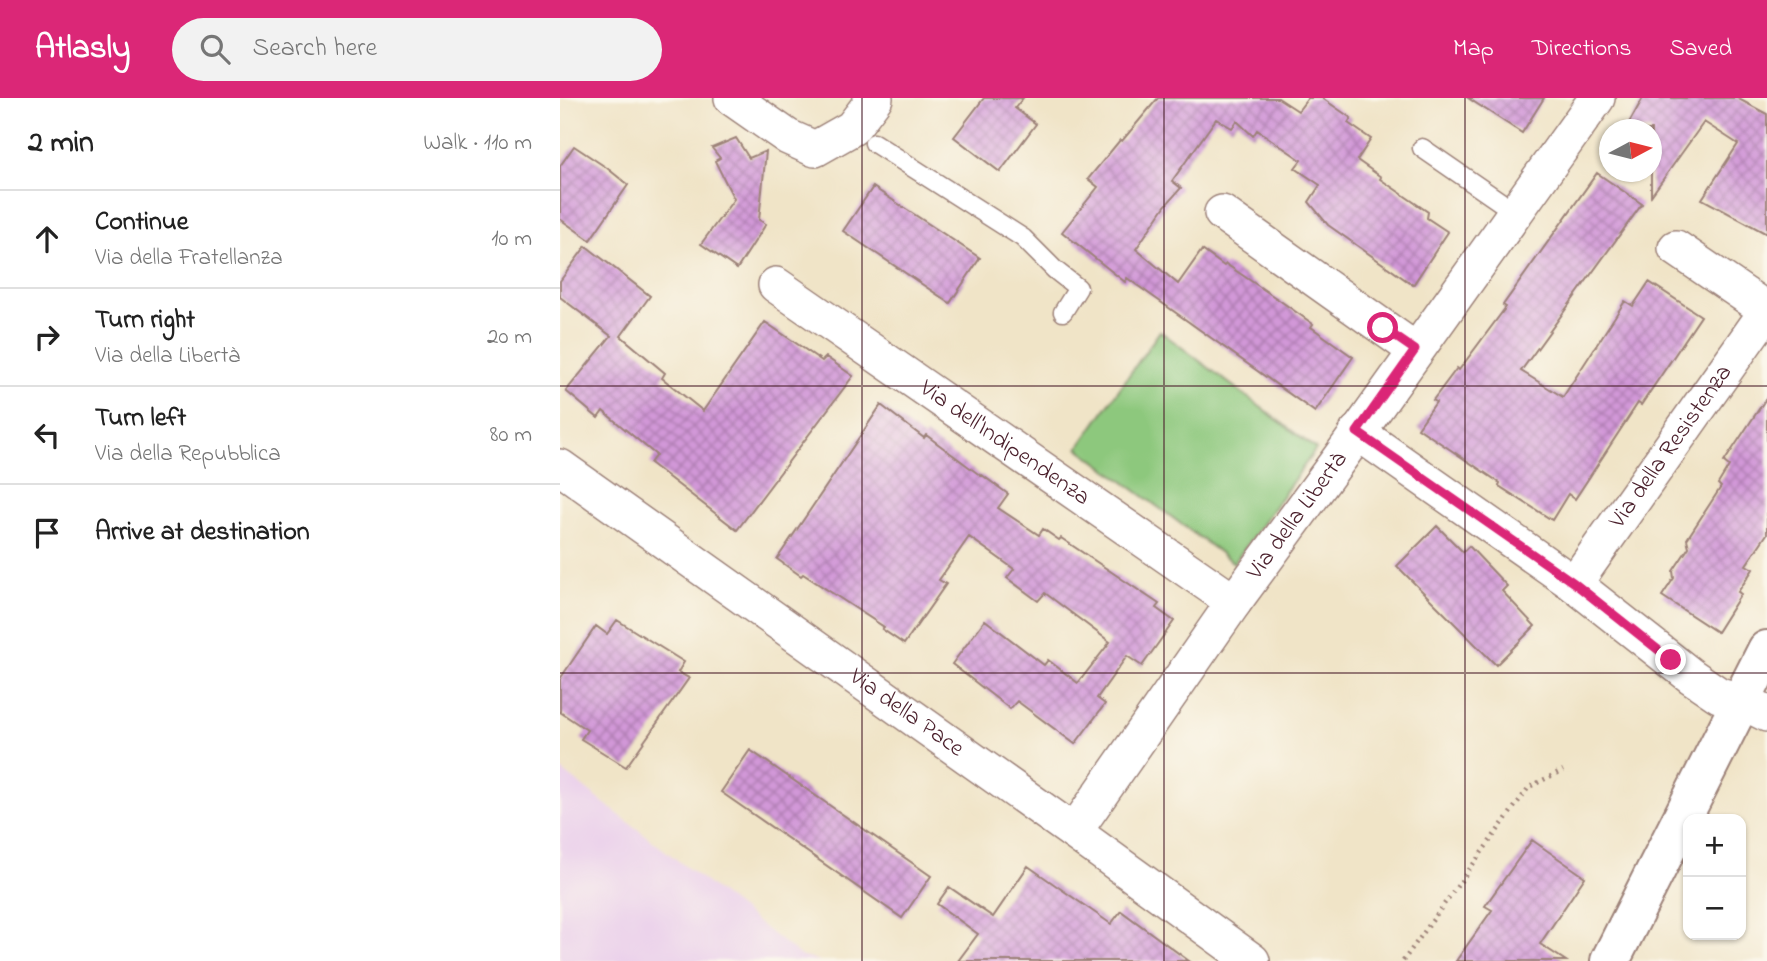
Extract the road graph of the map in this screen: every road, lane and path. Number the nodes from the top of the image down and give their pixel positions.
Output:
1 (732, 98) edge
2 (875, 98) edge
3 (1597, 98) edge
4 (874, 143) dead end
5 (1422, 148) dead end
6 (1514, 212) junction
7 (1222, 213) dead end
8 (1676, 248) dead end
9 (776, 285) dead end
10 (1767, 310) edge
11 (1063, 312) dead end
12 (1415, 350) junction
13 (1357, 432) junction
14 (560, 467) edge
15 (1574, 583) junction
16 (1234, 602) junction
17 (1767, 650) edge
18 (1754, 707) edge
19 (1563, 769) dead end
20 (1074, 832) junction
21 (1252, 961) edge
22 (1403, 961) edge
23 (1610, 961) edge

1 - 2 street
3 - 6 street, Via della Libertà
4 - 11 lane
5 - 6 lane
6 - 12 street, Via della Libertà
7 - 12 street
8 - 10 street, Via della Resistenza
9 - 16 street, Via dell'Indipendenza
10 - 15 street, Via della Resistenza
12 - 13 street, Via della Libertà
13 - 15 street
13 - 16 street, Via della Libertà
14 - 20 street, Via della Pace
15 - 18 street
16 - 20 street, Via della Libertà
17 - 18 street
18 - 23 street
19 - 22 path
20 - 21 street, Via della Pace

